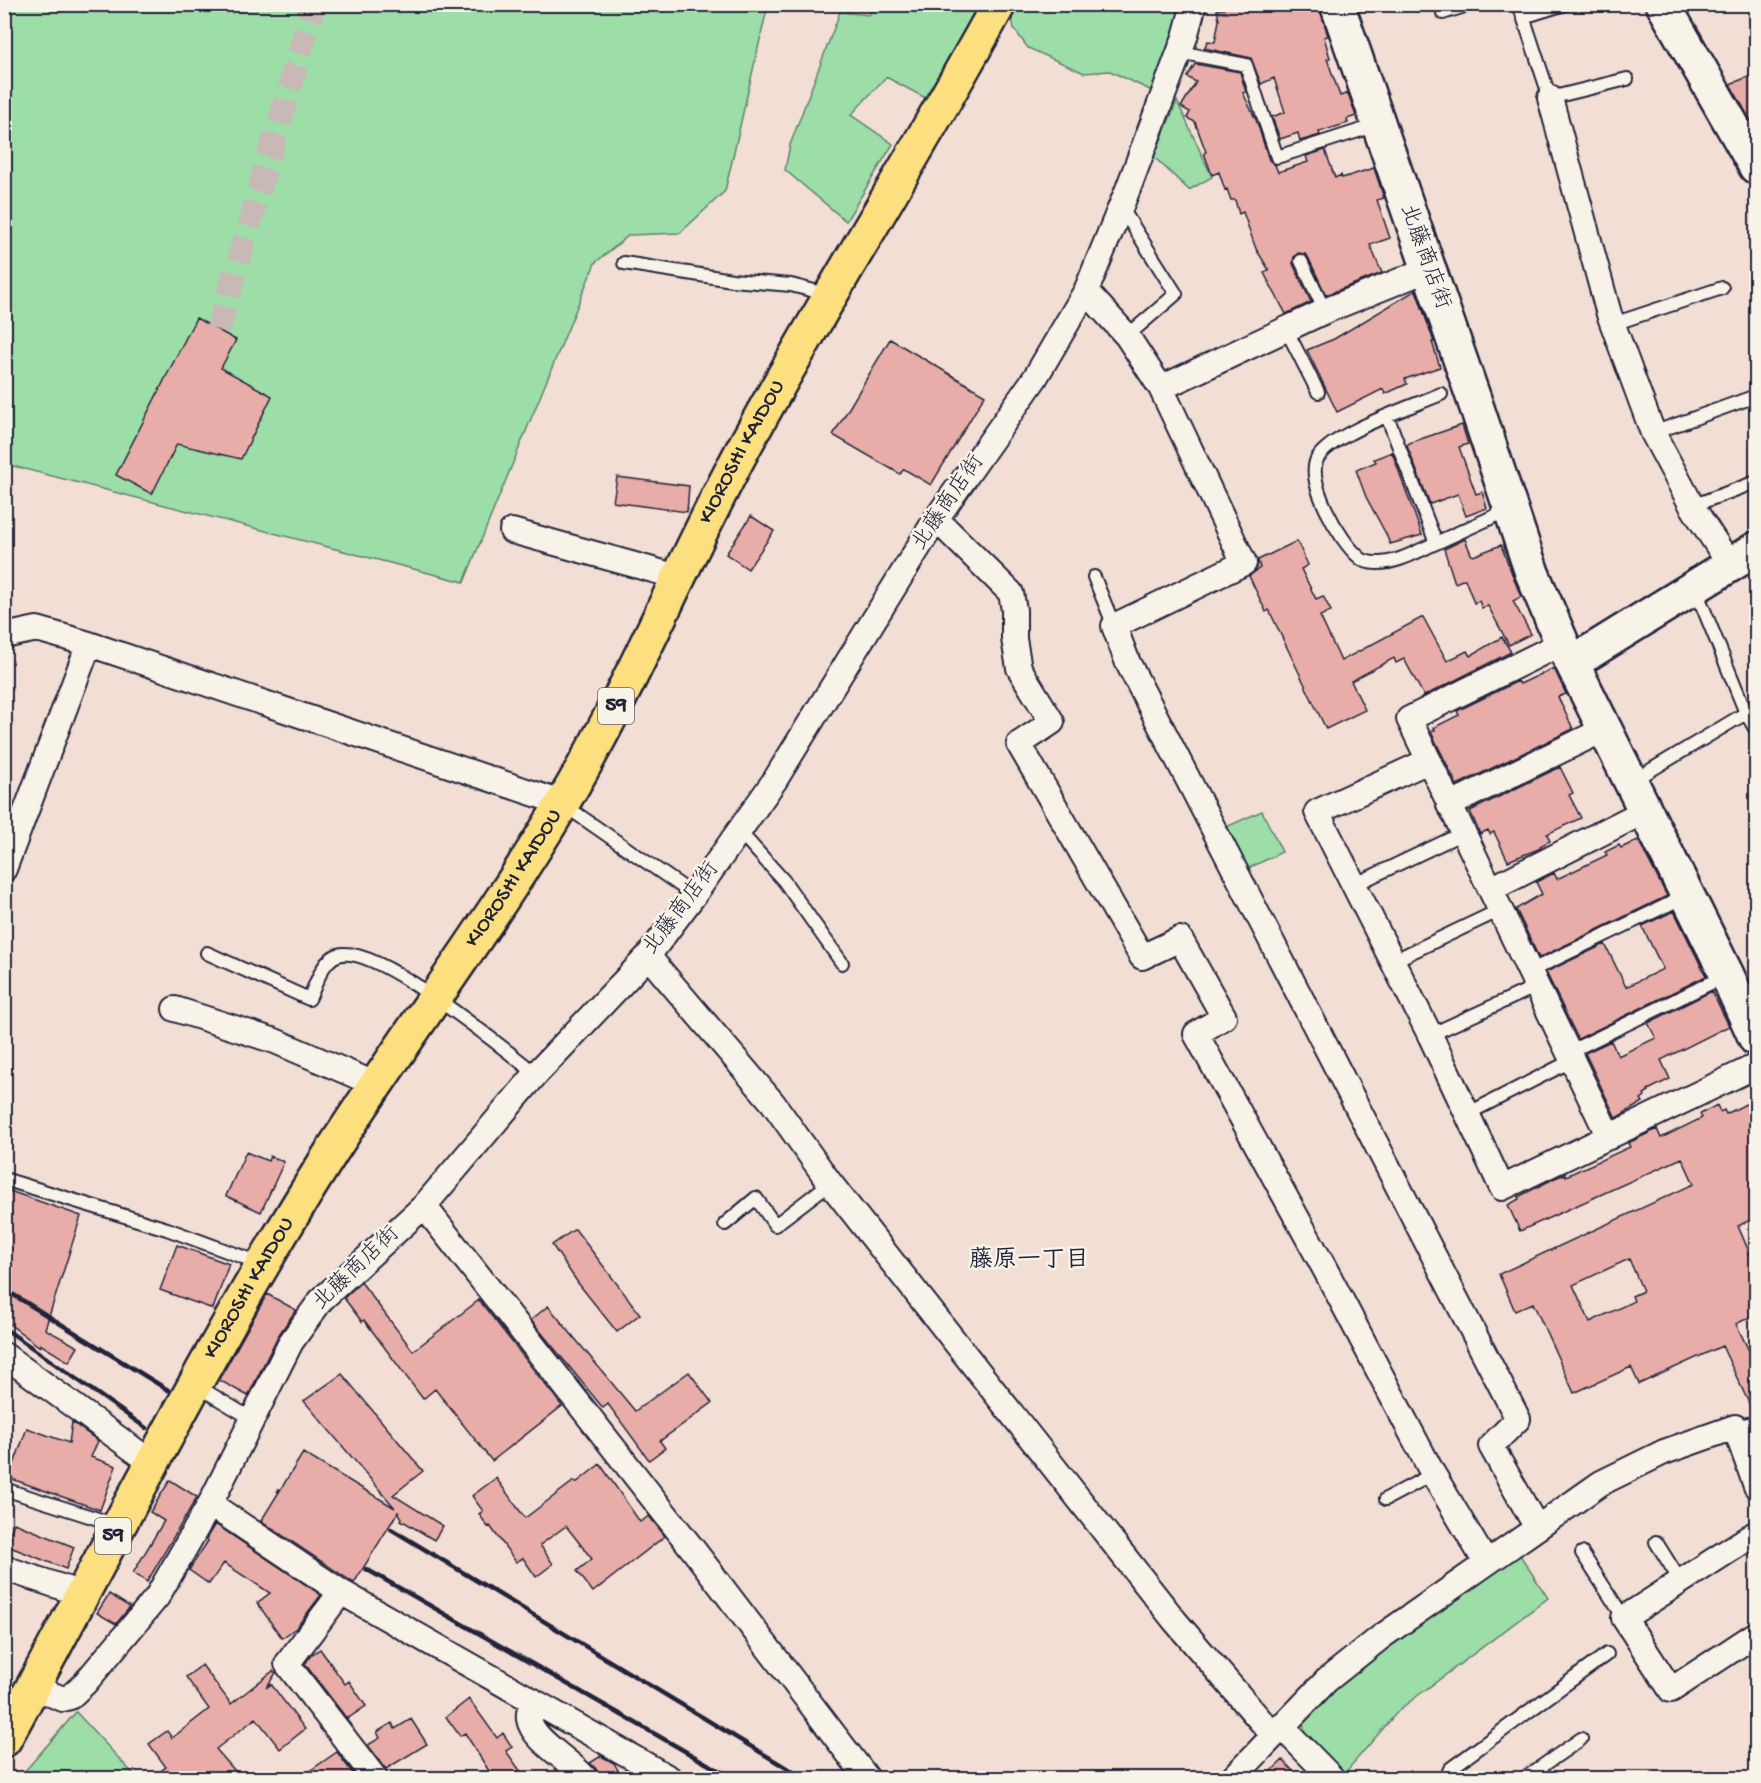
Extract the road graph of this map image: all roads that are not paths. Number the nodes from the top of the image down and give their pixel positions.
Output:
1 (999, 4) edge
2 (1194, 4) edge
3 (1336, 4) edge
4 (1471, 4) edge
5 (1519, 4) edge
6 (1565, 4) edge
7 (1664, 4) edge
8 (1443, 13) dead end
9 (1523, 17) junction
10 (1179, 52) junction
11 (1627, 79) dead end
12 (1550, 98) junction
13 (1377, 125) junction
14 (1756, 167) edge
15 (1121, 207) junction
16 (1300, 261) dead end
17 (624, 263) dead end
18 (1429, 269) junction
19 (1722, 288) dead end
20 (1086, 291) junction
21 (830, 295) junction
22 (1325, 311) junction
23 (1613, 324) junction
24 (1286, 329) junction
25 (1127, 336) junction
26 (1161, 388) junction
27 (1318, 392) dead end
28 (1442, 394) dead end
29 (1753, 397) dead end
30 (1387, 416) junction
31 (1653, 433) junction
32 (1756, 482) edge
33 (1692, 506) junction
34 (1510, 510) junction
35 (936, 519) junction
36 (512, 531) dead end
37 (1436, 543) junction
38 (1743, 557) edge
39 (678, 577) junction
40 (1094, 577) dead end
41 (1695, 587) junction
42 (1114, 626) junction
43 (4, 636) edge
44 (89, 644) junction
45 (1567, 653) junction
46 (1746, 713) junction
47 (1605, 729) junction
48 (1756, 730) edge
49 (1428, 761) junction
50 (1631, 782) junction
51 (562, 803) junction
52 (1449, 805) junction
53 (1646, 811) junction
54 (739, 831) junction
55 (1463, 833) junction
56 (4, 869) edge
57 (1354, 885) junction
58 (694, 895) junction
59 (1686, 896) junction
60 (1495, 899) junction
61 (207, 954) dead end
62 (648, 956) junction
63 (1393, 962) junction
64 (842, 963) dead end
65 (1727, 975) junction
66 (1534, 978) junction
67 (436, 998) junction
68 (175, 1009) dead end
69 (1430, 1035) junction
70 (1756, 1039) edge
71 (1571, 1056) junction
72 (1756, 1066) edge
73 (536, 1074) junction
74 (377, 1085) junction
75 (1467, 1114) junction
76 (1609, 1137) junction
77 (4, 1179) edge
78 (830, 1183) junction
79 (424, 1206) junction
80 (725, 1224) dead end
81 (263, 1264) junction
82 (4, 1355) edge
83 (5, 1371) edge
84 (31, 1374) junction
85 (195, 1385) junction
86 (252, 1419) junction
87 (1746, 1424) edge
88 (152, 1463) junction
89 (1433, 1474) junction
90 (1756, 1486) edge
91 (4, 1489) edge
92 (1386, 1499) dead end
93 (210, 1504) junction
94 (118, 1525) junction
95 (1537, 1528) junction
96 (1756, 1533) edge
97 (1656, 1542) dead end
98 (1582, 1552) dead end
99 (1486, 1563) junction
100 (4, 1569) edge
101 (1681, 1582) junction
102 (341, 1592) junction
103 (82, 1594) junction
104 (1624, 1618) junction
105 (1756, 1634) edge
106 (1606, 1654) dead end
107 (33, 1687) junction
108 (532, 1700) junction
109 (1277, 1730) junction
110 (1581, 1739) dead end
111 (4, 1740) edge
112 (663, 1776) edge
113 (375, 1779) edge
114 (585, 1779) edge
115 (867, 1779) edge
116 (1233, 1779) edge
117 (1332, 1779) edge
118 (1446, 1779) edge
119 (1525, 1779) edge

1 - 21 main road, KIOROSHI KAIDOU / 59
2 - 10 street, 北藤商店街
3 - 13 street, 北藤商店街
4 - 8 lane
5 - 9 lane
6 - 9 lane
7 - 14 street
9 - 12 lane
10 - 13 lane
10 - 15 street, 北藤商店街
11 - 12 lane
12 - 23 street
13 - 18 street, 北藤商店街
15 - 20 street, 北藤商店街
15 - 25 lane
16 - 22 lane
17 - 21 lane
18 - 22 street
18 - 34 street, 北藤商店街
19 - 23 lane
20 - 25 street
20 - 35 street, 北藤商店街
21 - 39 main road, KIOROSHI KAIDOU / 59
22 - 24 street
23 - 31 street
24 - 26 street
24 - 27 lane
25 - 26 street
26 - 42 street
28 - 30 lane
29 - 31 lane
30 - 37 lane
30 - 37 lane
31 - 33 street
32 - 33 lane
33 - 38 street
34 - 37 lane
34 - 45 street, 北藤商店街
35 - 54 street, 北藤商店街
35 - 89 street
36 - 39 street
38 - 41 street
39 - 51 main road, KIOROSHI KAIDOU / 59
40 - 42 lane
41 - 45 street
41 - 46 lane
42 - 95 street
43 - 44 street
44 - 51 street
44 - 56 street
45 - 47 street, 北藤商店街
45 - 49 street
46 - 48 lane
46 - 50 lane
47 - 50 street, 北藤商店街
47 - 52 street
49 - 52 street
49 - 57 street
50 - 53 street, 北藤商店街
51 - 58 lane
51 - 67 main road, KIOROSHI KAIDOU / 59
52 - 55 street
53 - 59 street, 北藤商店街
53 - 60 street
54 - 58 street, 北藤商店街
54 - 64 lane
55 - 57 lane
55 - 60 street
57 - 63 street
58 - 62 street, 北藤商店街
59 - 65 street, 北藤商店街
59 - 66 lane
60 - 63 lane
60 - 66 street
61 - 67 lane
62 - 73 street, 北藤商店街
62 - 78 street
63 - 69 street
65 - 70 street, 北藤商店街
65 - 71 lane
66 - 69 lane
66 - 71 street
67 - 73 lane
67 - 74 main road, KIOROSHI KAIDOU / 59
68 - 74 street
69 - 75 street
71 - 75 lane
71 - 76 street
72 - 76 street
73 - 79 street, 北藤商店街
74 - 81 main road, KIOROSHI KAIDOU / 59
75 - 76 street
77 - 81 lane
78 - 80 lane
78 - 109 street
79 - 86 street, 北藤商店街
79 - 115 street
81 - 85 main road, KIOROSHI KAIDOU / 59
82 - 84 street
83 - 84 lane
84 - 88 street
85 - 86 lane
85 - 88 main road, KIOROSHI KAIDOU / 59
86 - 93 street, 北藤商店街
87 - 90 street
87 - 95 street
88 - 94 main road, KIOROSHI KAIDOU / 59
89 - 92 lane
89 - 99 street
91 - 94 lane
93 - 102 street
93 - 107 street, 北藤商店街
94 - 103 main road, KIOROSHI KAIDOU / 59
95 - 99 street
96 - 101 street
97 - 101 lane
98 - 104 lane
99 - 109 street
100 - 103 street
101 - 104 street
102 - 108 street
102 - 113 street
103 - 107 main road, KIOROSHI KAIDOU / 59
104 - 105 street
106 - 118 lane
107 - 111 main road, KIOROSHI KAIDOU / 59
108 - 112 street
108 - 114 street
109 - 116 street
109 - 117 street
110 - 119 lane

